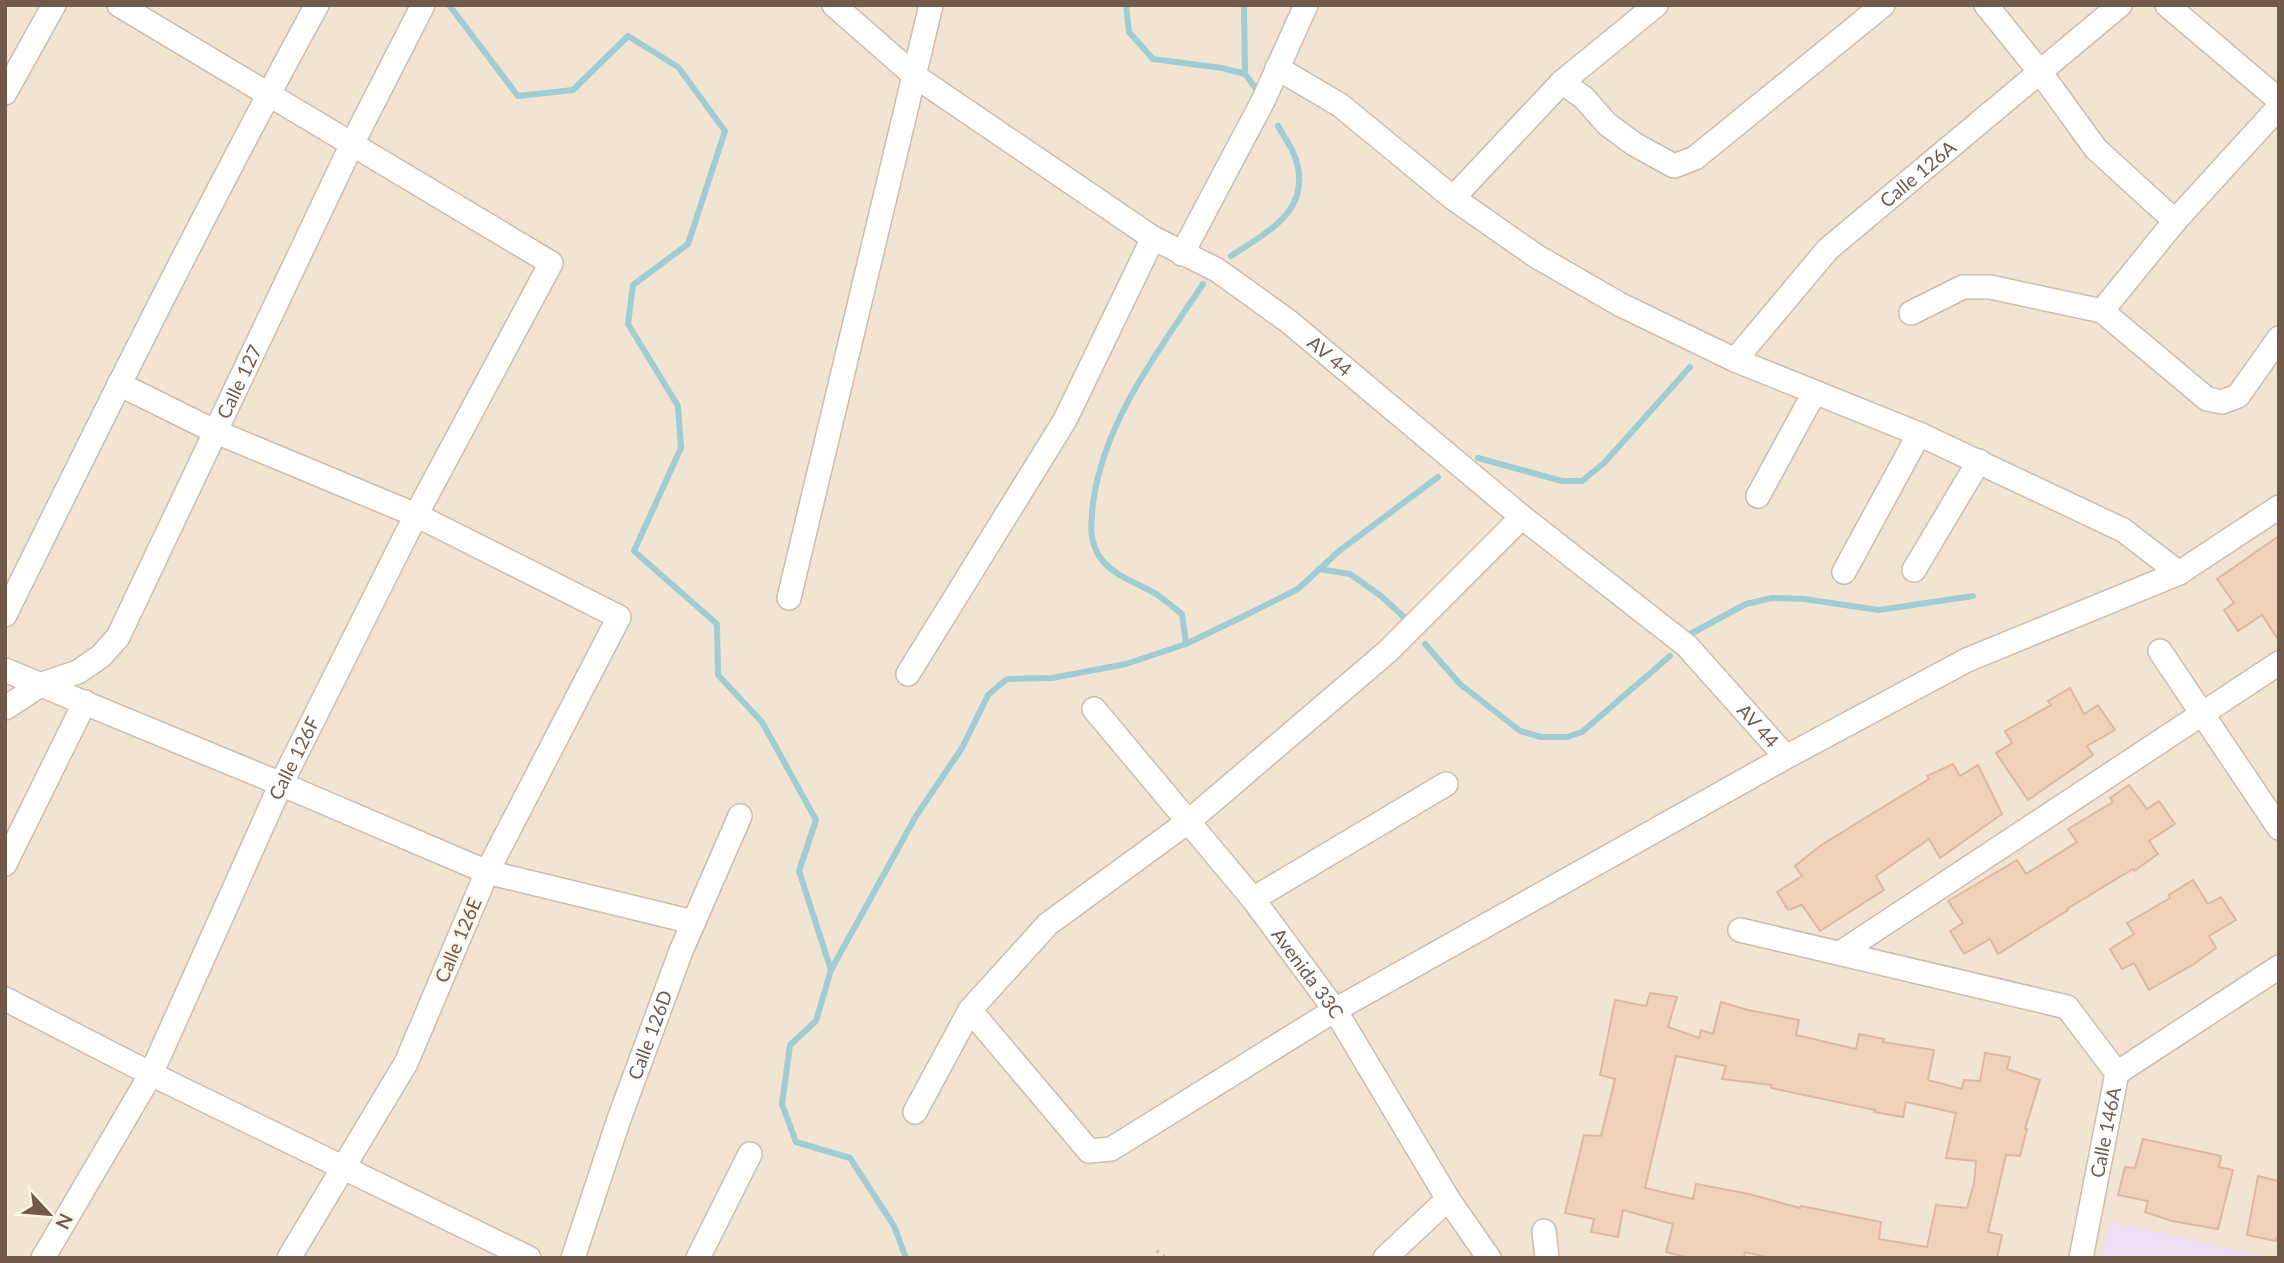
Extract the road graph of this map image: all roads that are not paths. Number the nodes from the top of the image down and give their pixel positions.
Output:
1 (54, 5) edge
2 (119, 5) edge
3 (317, 5) edge
4 (423, 5) edge
5 (834, 5) edge
6 (931, 5) edge
7 (1306, 5) edge
8 (1656, 5) edge
9 (1882, 5) edge
10 (1986, 5) edge
11 (2120, 5) edge
12 (2167, 5) edge
13 (1277, 68) junction
14 (2040, 72) junction
15 (915, 76) junction
16 (1562, 82) junction
17 (5, 93) edge
18 (268, 94) junction
19 (2279, 100) edge
20 (2279, 107) edge
21 (352, 144) junction
22 (1453, 198) junction
23 (2175, 221) junction
24 (1153, 238) junction
25 (1182, 254) junction
26 (2102, 311) junction
27 (1911, 313) dead end
28 (2279, 338) edge
29 (1735, 360) junction
30 (119, 384) junction
31 (1814, 393) junction
32 (214, 431) junction
33 (1919, 434) junction
34 (1979, 461) junction
35 (1758, 496) dead end
36 (2279, 507) edge
37 (416, 515) junction
38 (1521, 517) junction
39 (1914, 570) dead end
40 (1844, 572) dead end
41 (2179, 573) junction
42 (789, 597) dead end
43 (5, 615) edge
44 (2160, 651) dead end
45 (2279, 663) edge
46 (5, 670) edge
47 (908, 674) dead end
48 (42, 684) junction
49 (85, 702) junction
50 (5, 708) edge
51 (1094, 709) dead end
52 (2202, 715) junction
53 (1786, 757) junction
54 (281, 784) junction
55 (1446, 784) dead end
56 (740, 816) dead end
57 (1189, 821) junction
58 (2279, 828) edge
59 (5, 864) edge
60 (487, 872) junction
61 (1252, 899) junction
62 (693, 922) junction
63 (1740, 930) dead end
64 (1840, 953) junction
65 (2279, 967) edge
66 (5, 999) edge
67 (970, 1010) junction
68 (1335, 1010) junction
69 (2117, 1073) junction
70 (150, 1074) junction
71 (915, 1112) dead end
72 (750, 1154) dead end
73 (342, 1168) junction
74 (1448, 1199) junction
75 (1544, 1231) dead end
76 (524, 1257) edge
77 (43, 1258) edge
78 (289, 1258) edge
79 (573, 1258) edge
80 (698, 1258) edge
81 (1385, 1258) edge
82 (1489, 1258) edge
83 (1547, 1258) edge
84 (2081, 1258) edge

1 - 17 street
2 - 18 street
3 - 18 street
4 - 21 street, Calle 127
5 - 15 street, AV 44
6 - 15 street
7 - 13 street
8 - 16 street
9 - 16 street
10 - 14 street
11 - 14 street, Calle 126A
12 - 19 street
13 - 22 street
13 - 25 street
14 - 23 street
14 - 29 street, Calle 126A
15 - 24 street, AV 44
15 - 42 street
16 - 22 street
18 - 21 street
18 - 30 street
20 - 23 street
21 - 32 street, Calle 127
21 - 37 street, Calle 126F
22 - 29 street
23 - 26 street
24 - 25 street, AV 44
24 - 47 street
25 - 38 street, AV 44
26 - 27 street
26 - 28 street
29 - 31 street
30 - 32 street
30 - 43 street
31 - 33 street
31 - 35 street
32 - 37 street
32 - 48 street, Calle 127
33 - 34 street
33 - 40 street
34 - 39 street
34 - 41 street
36 - 41 street
37 - 54 street, Calle 126F
37 - 60 street, Calle 126E
38 - 53 street, AV 44
38 - 57 street
41 - 53 street
44 - 52 street
45 - 52 street
46 - 48 street
48 - 49 street
48 - 50 street, Calle 127
49 - 54 street
49 - 59 street
51 - 57 street, Avenida 33C
52 - 58 street
52 - 64 street
53 - 68 street
54 - 60 street
54 - 70 street, Calle 126F
55 - 61 street
56 - 62 street, Calle 126D
57 - 61 street, Avenida 33C
57 - 67 street
60 - 62 street
60 - 73 street, Calle 126E
61 - 68 street, Avenida 33C
62 - 79 street, Calle 126D
63 - 64 street
64 - 69 street
65 - 69 street, Calle 146A
66 - 70 street
67 - 68 street
67 - 71 street
68 - 74 street, Avenida 33C
69 - 84 street, Calle 146A
70 - 73 street
70 - 77 street, Calle 126F
72 - 80 street
73 - 76 street
73 - 78 street, Calle 126E
74 - 81 street
74 - 82 street, Avenida 33C
75 - 83 street

